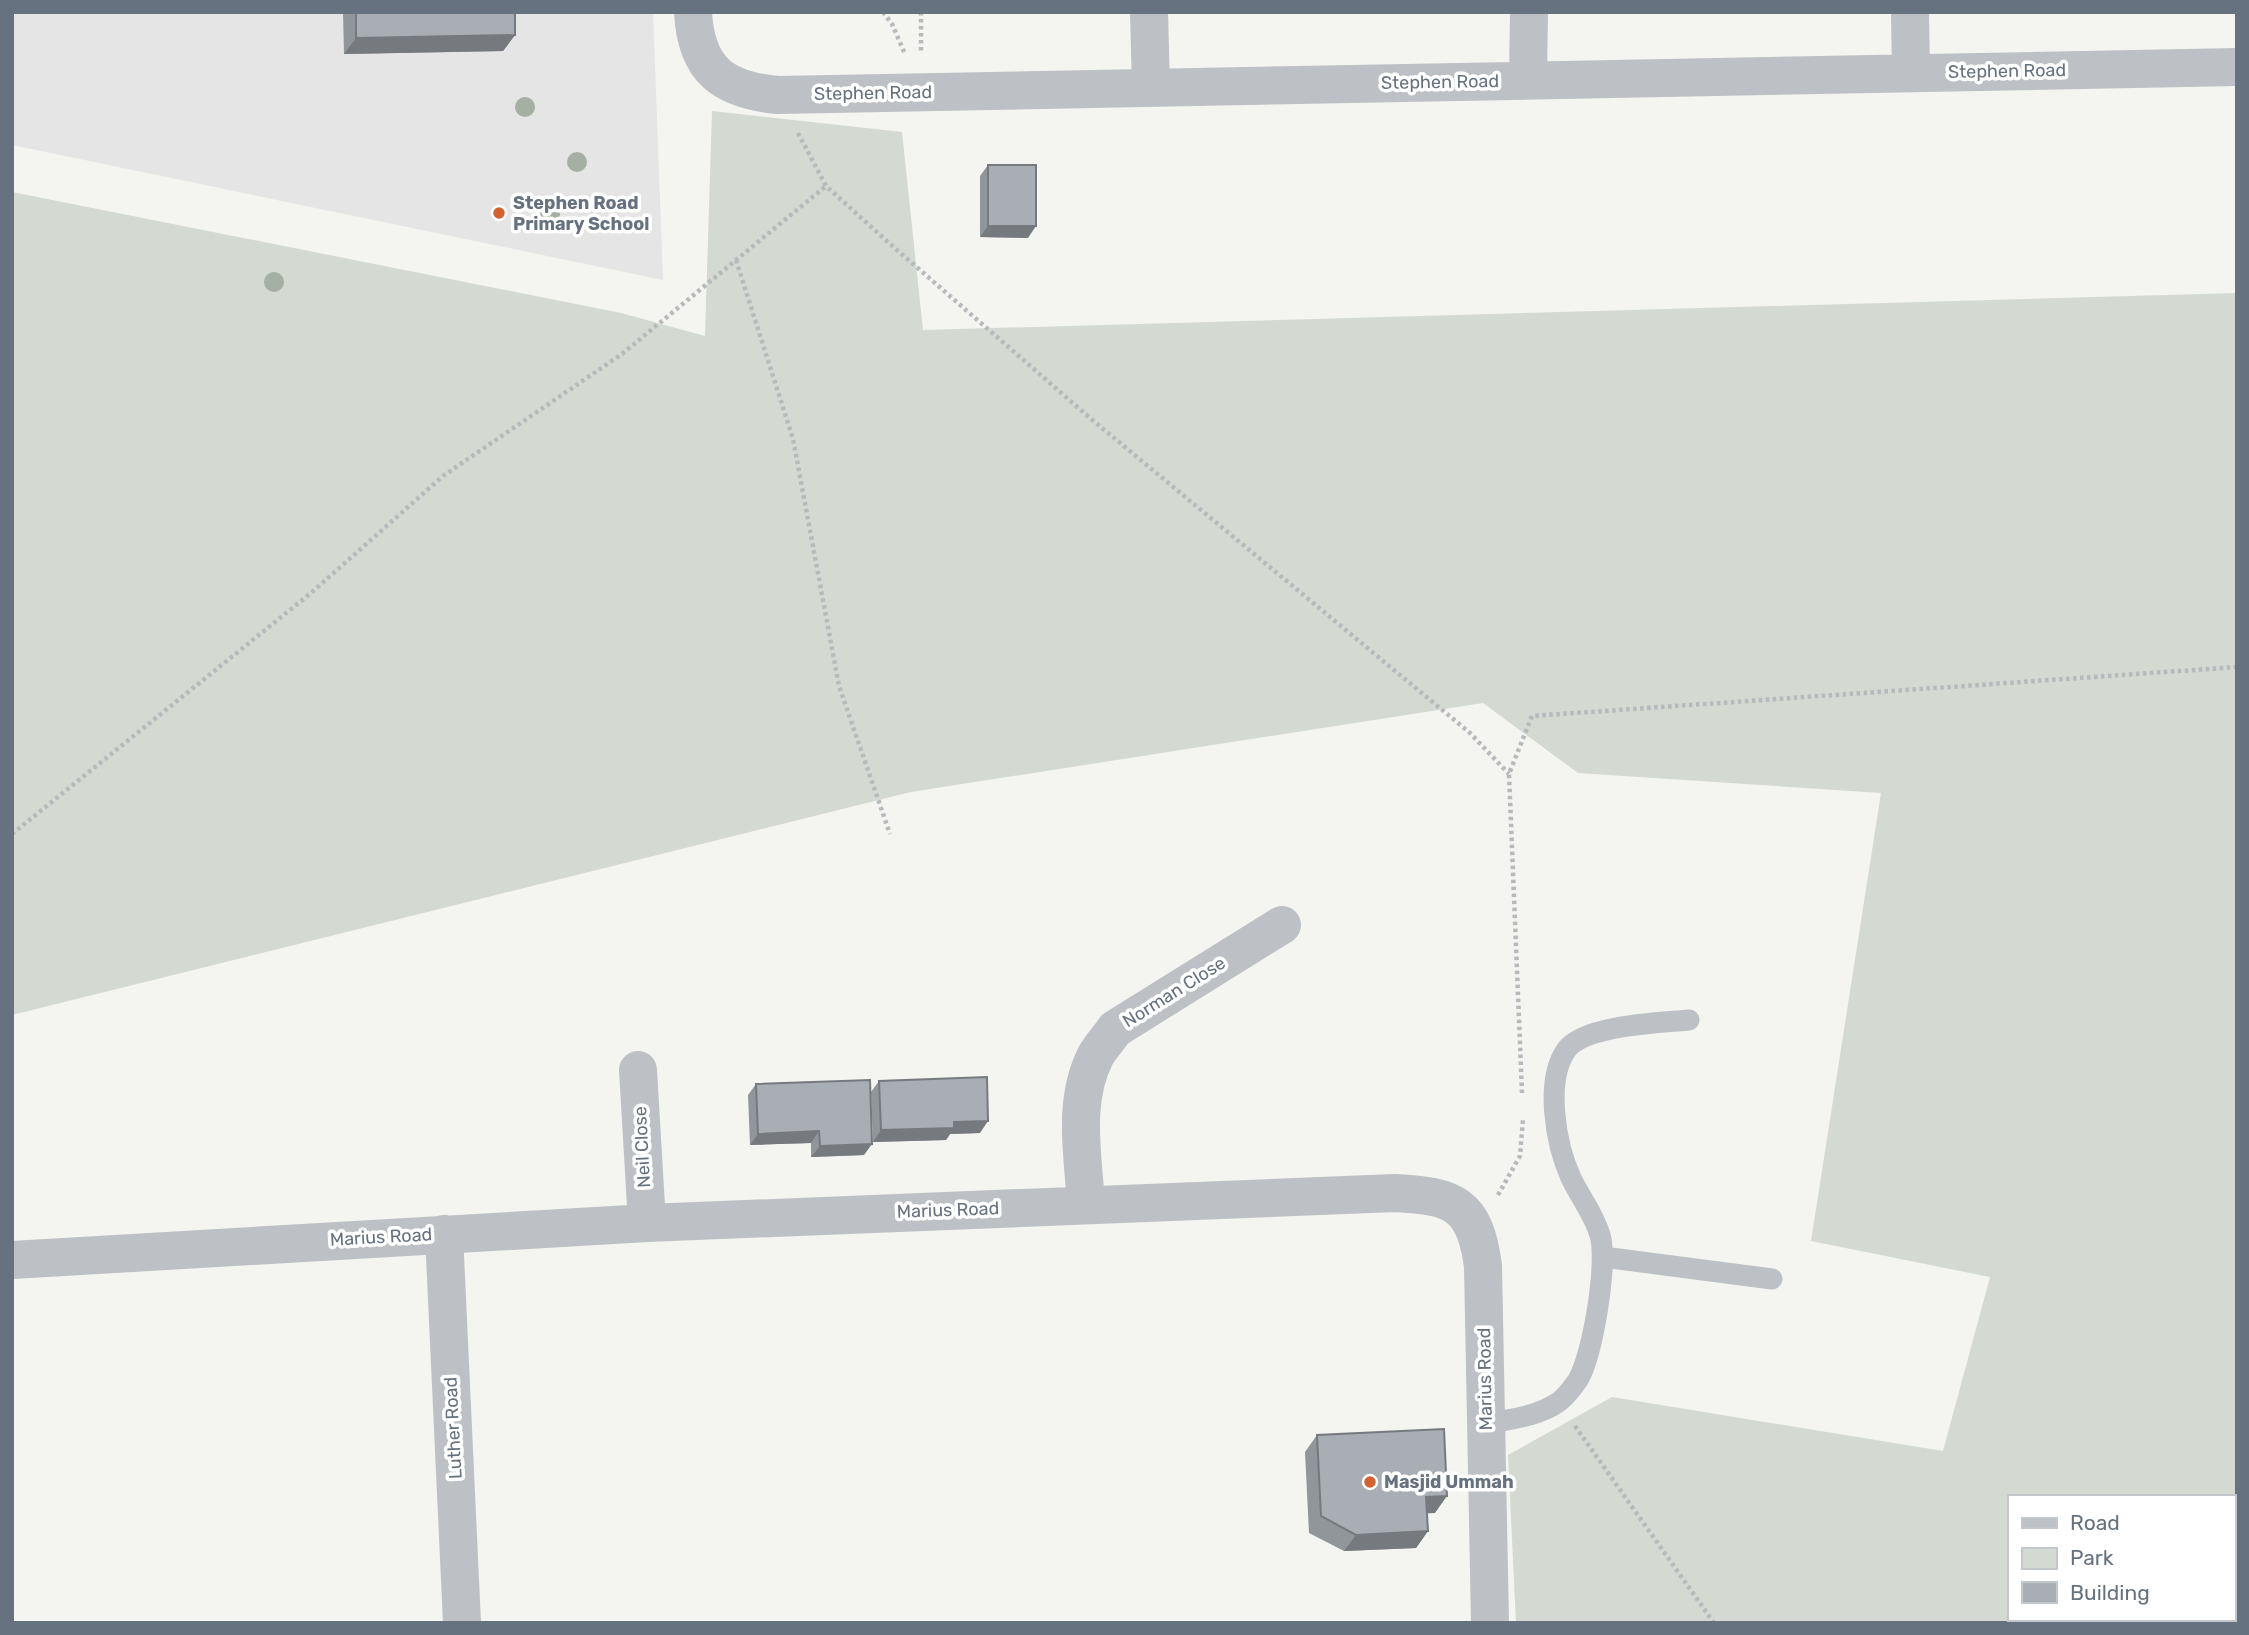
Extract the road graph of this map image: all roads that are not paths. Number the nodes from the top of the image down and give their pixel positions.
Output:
1 (693, 12) edge
2 (1149, 12) edge
3 (1529, 12) edge
4 (1910, 12) edge
5 (2237, 67) edge
6 (1911, 73) junction
7 (1528, 80) junction
8 (1151, 88) junction
9 (1282, 925) dead end
10 (1689, 1020) dead end
11 (638, 1070) dead end
12 (1086, 1204) junction
13 (647, 1223) junction
14 (444, 1234) junction
15 (1603, 1257) junction
16 (12, 1260) edge
17 (1772, 1279) dead end
18 (1486, 1424) junction
19 (462, 1623) edge
20 (1490, 1623) edge

1 - 8 street, Stephen Road
2 - 8 street
3 - 7 street
4 - 6 street
5 - 6 street, Stephen Road
6 - 7 street, Stephen Road
7 - 8 street, Stephen Road
9 - 12 street, Norman Close
10 - 15 lane
11 - 13 street, Neil Close
12 - 13 street, Marius Road
12 - 18 street, Marius Road
13 - 14 street, Marius Road
14 - 16 street, Marius Road
14 - 19 street, Luther Road
15 - 17 lane
15 - 18 lane
18 - 20 street, Marius Road

